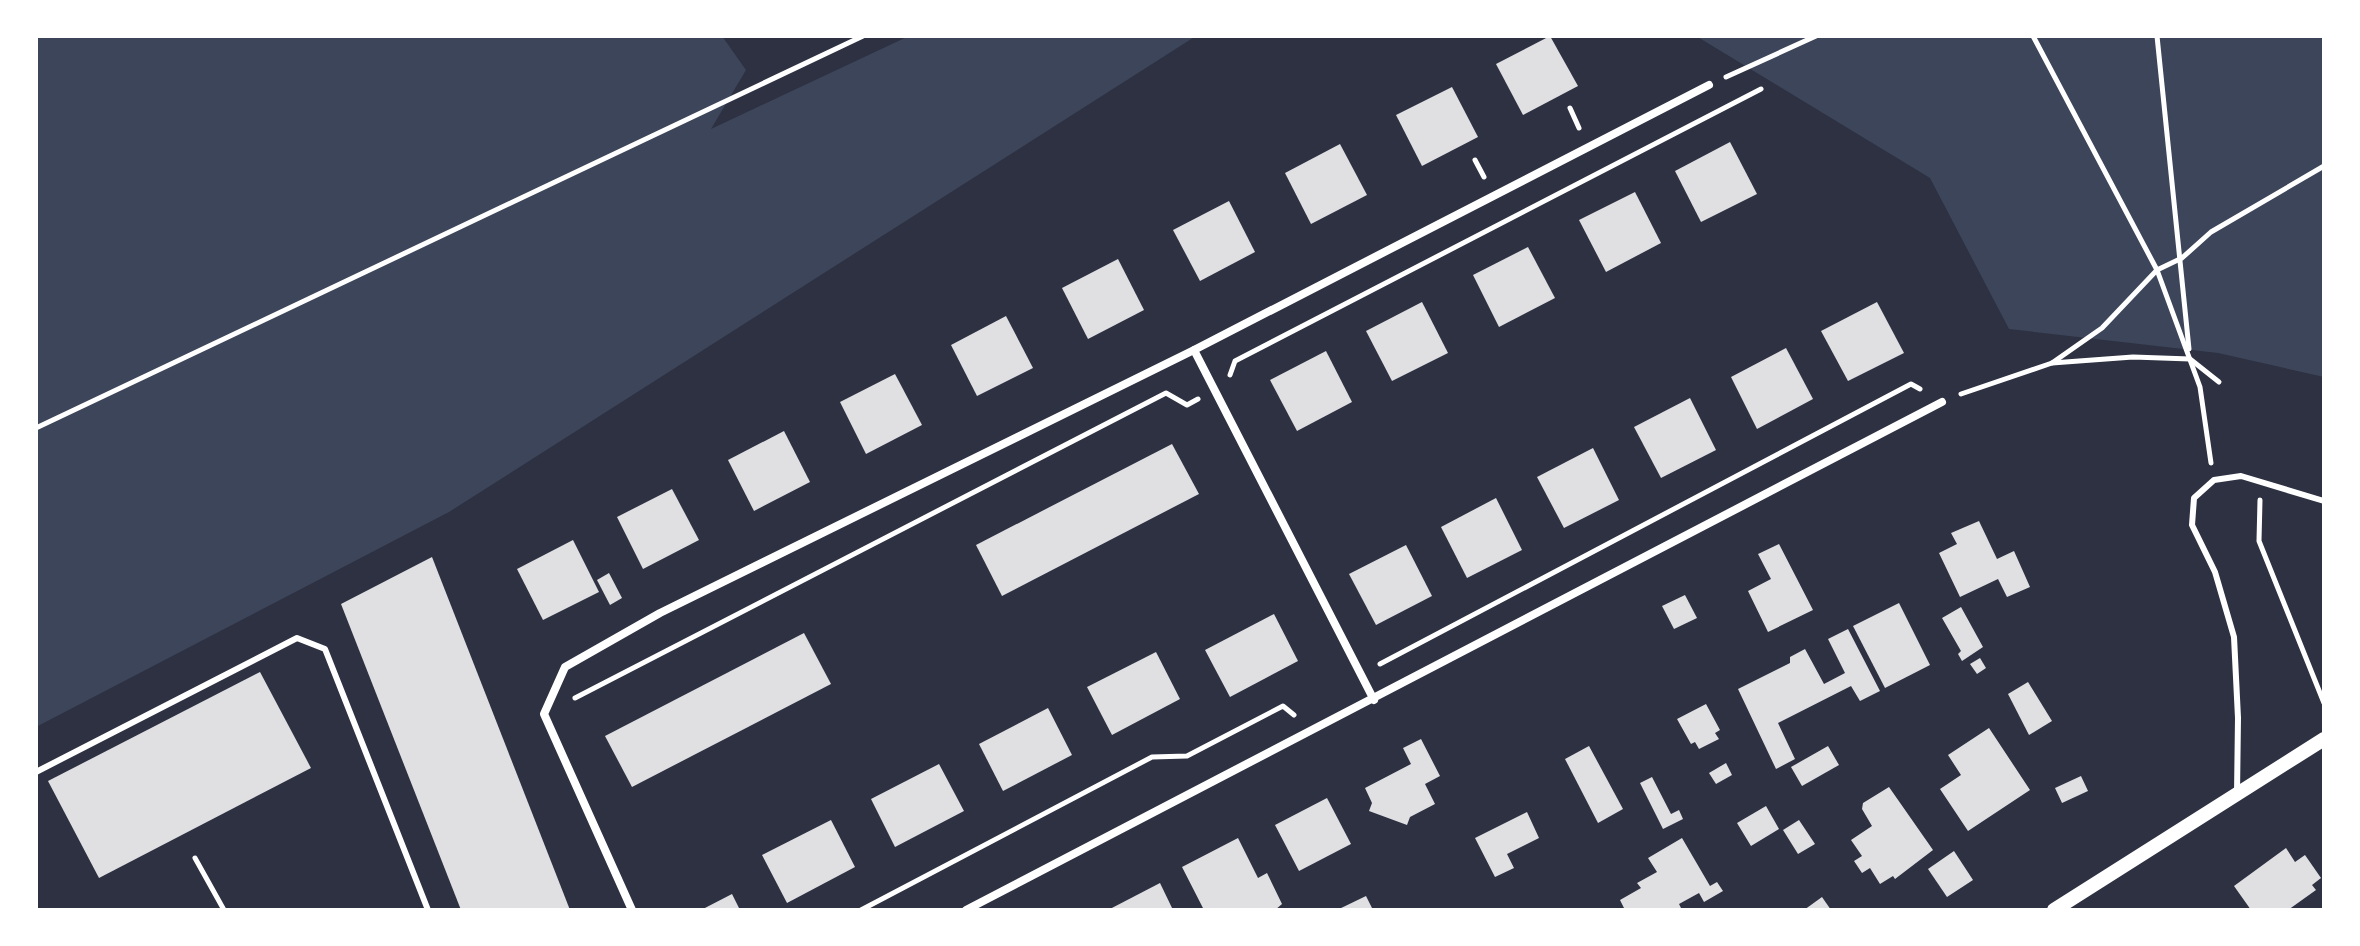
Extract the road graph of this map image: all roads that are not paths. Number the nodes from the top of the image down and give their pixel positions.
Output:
1 (1709, 85) road end
2 (1194, 350) junction
3 (1942, 402) road end
4 (2324, 501) edge
5 (1374, 700) junction
6 (2324, 739) edge
7 (36, 772) edge
8 (2237, 794) junction
9 (428, 910) edge
10 (632, 910) edge
11 (966, 910) edge
12 (2054, 910) edge

1 - 2 street
2 - 5 street
2 - 10 street
3 - 5 street
4 - 8 lane
5 - 11 street
6 - 8 street
7 - 9 lane
8 - 12 street

